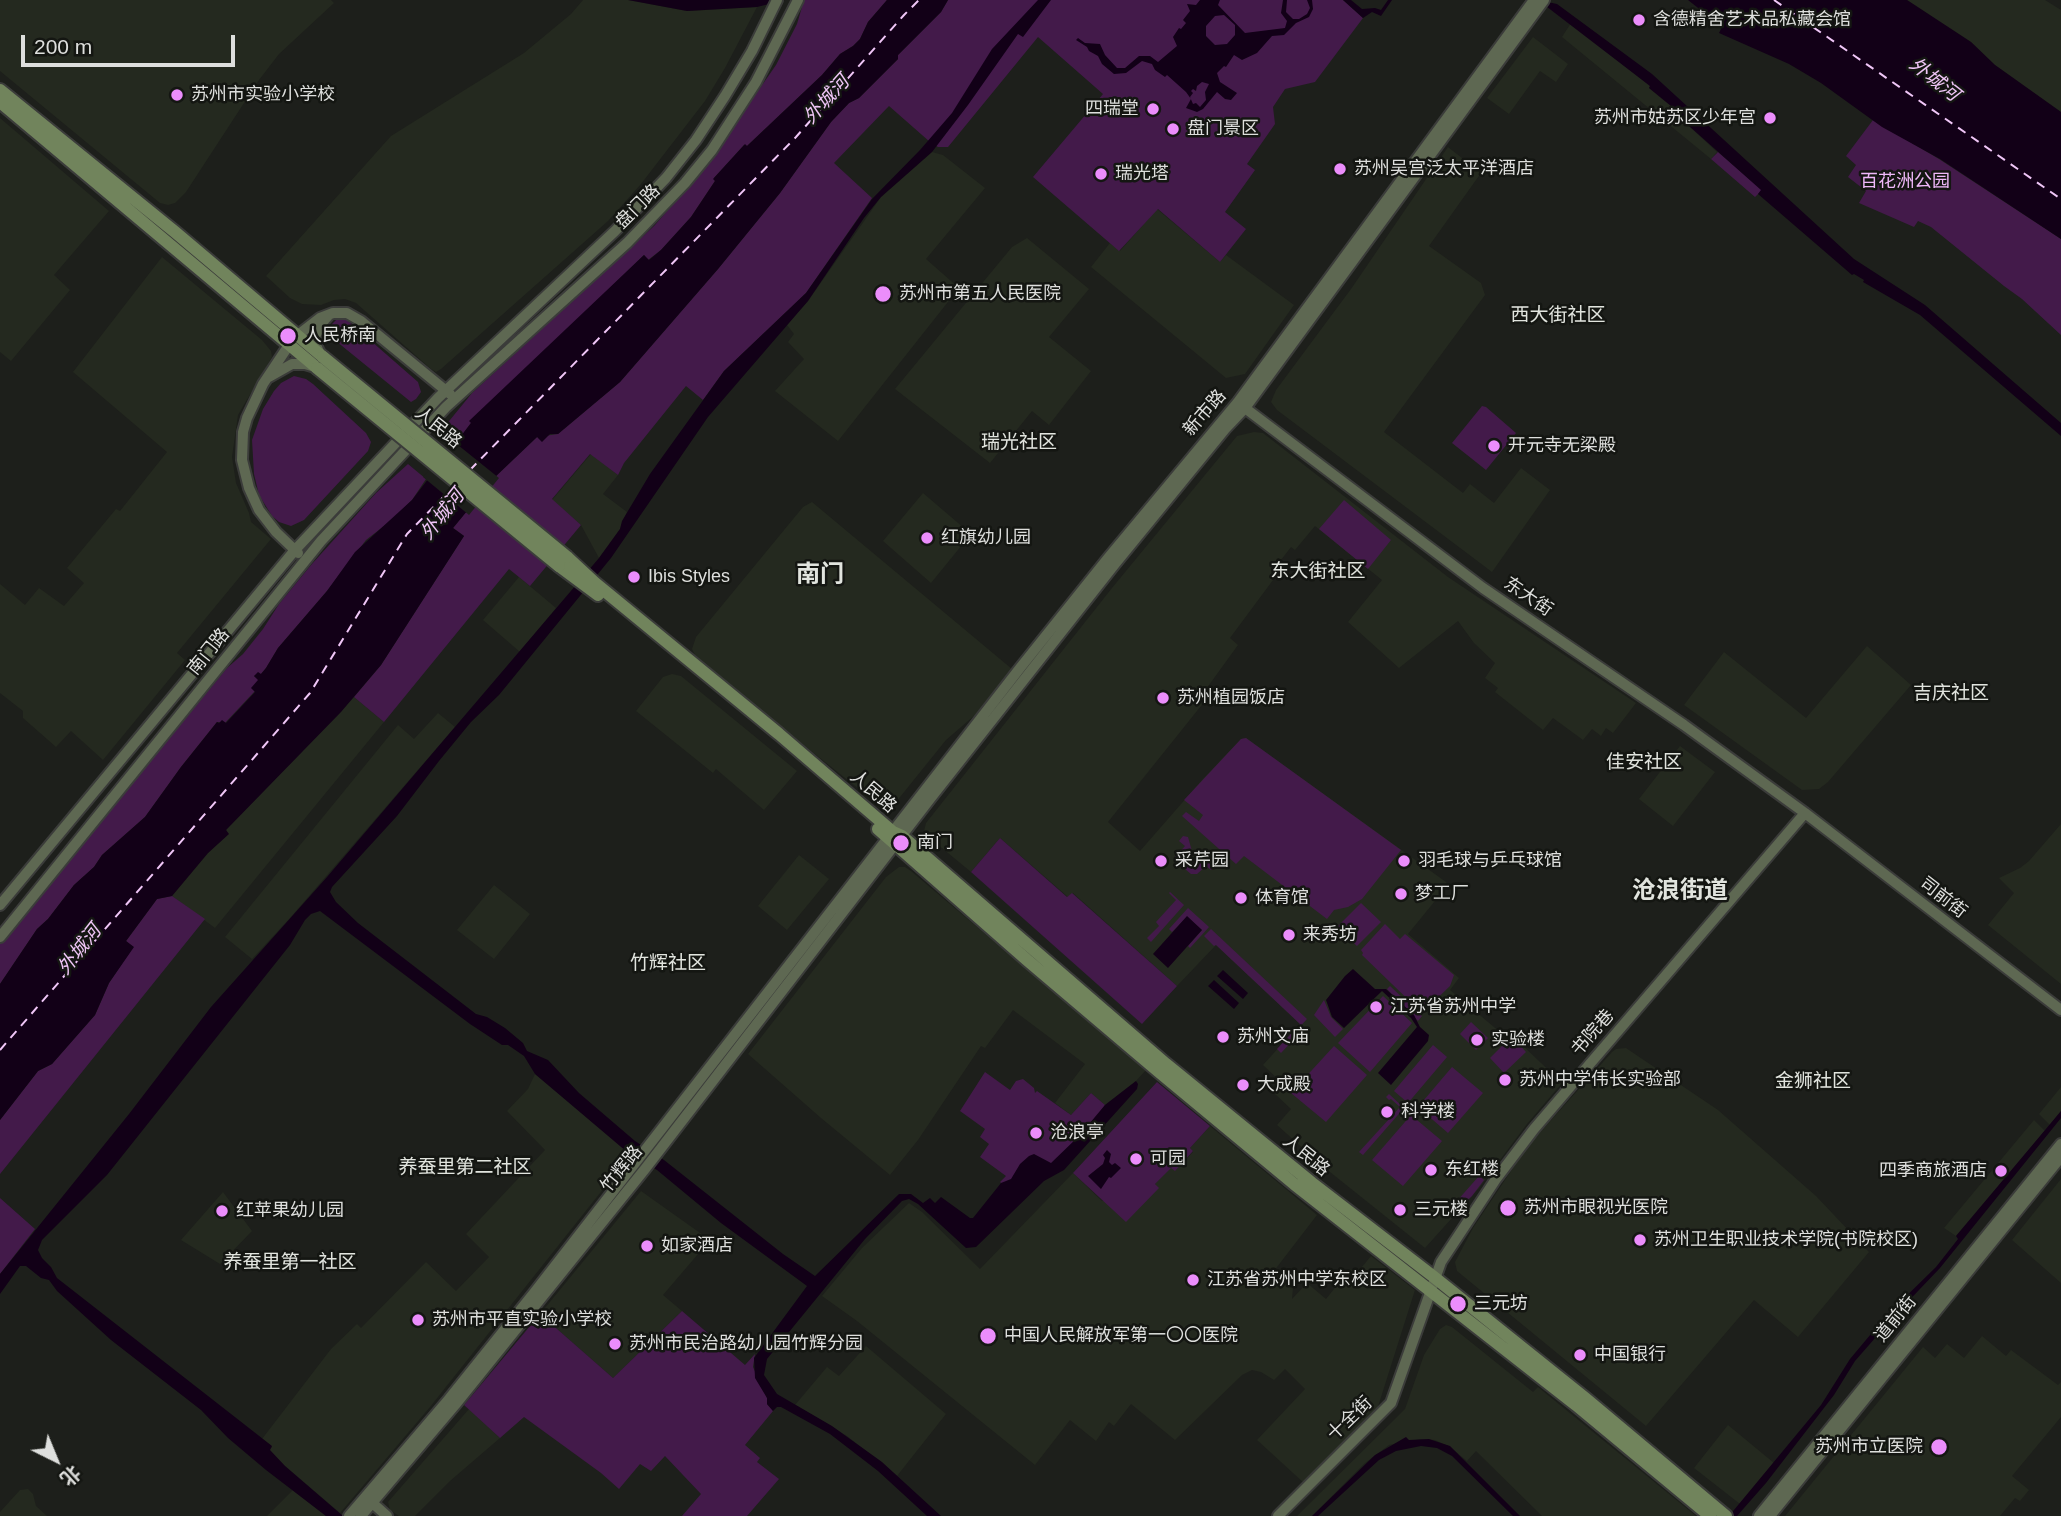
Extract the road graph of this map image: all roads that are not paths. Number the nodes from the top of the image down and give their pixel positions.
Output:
1 (777, 0) edge
2 (798, 2) edge
3 (1538, 2) edge
4 (0, 90) edge
5 (0, 102) edge
6 (696, 140) junction
7 (712, 150) junction
8 (334, 313) junction
9 (293, 340) junction
10 (320, 362) junction
11 (262, 384) junction
12 (446, 390) junction
13 (455, 398) junction
14 (1241, 405) junction
15 (295, 550) junction
16 (306, 559) junction
17 (1805, 813) junction
18 (895, 838) junction
19 (0, 905) edge
20 (0, 937) edge
21 (2061, 1010) edge
22 (2061, 1144) edge
23 (2061, 1157) edge
24 (1433, 1284) junction
25 (367, 1502) junction
26 (1719, 1515) edge
27 (349, 1516) edge
28 (361, 1516) edge
29 (379, 1516) edge
30 (387, 1516) edge
31 (1278, 1516) edge
32 (1759, 1516) edge
33 (1770, 1516) edge

1 - 6 main road, 盘门路
2 - 7 main road, 盘门路
3 - 14 main road, 新市路
4 - 9 main road, 人民路
5 - 9 main road, 人民路
6 - 7 main road
6 - 12 main road, 盘门路
7 - 13 main road, 盘门路
8 - 9 main road
8 - 10 main road
8 - 12 main road
9 - 10 main road, 人民路
9 - 11 main road
10 - 11 main road
10 - 18 main road, 人民路, bridge
11 - 15 main road
12 - 13 main road
12 - 15 main road, 南门路
13 - 16 main road, 南门路
14 - 17 main road, 东大街
14 - 18 main road, 新市路
15 - 16 main road
15 - 19 main road, 南门路
16 - 20 main road, 南门路
17 - 21 main road, 司前街
17 - 24 main road, 书院巷
18 - 24 main road, 人民路
18 - 25 main road, 竹辉路
22 - 32 main road, 道前街
23 - 33 main road, 道前街
24 - 26 main road, 人民路
24 - 31 main road, 十全街
25 - 27 main road, 竹辉路
25 - 28 main road, 竹辉路
25 - 29 main road
25 - 30 main road

